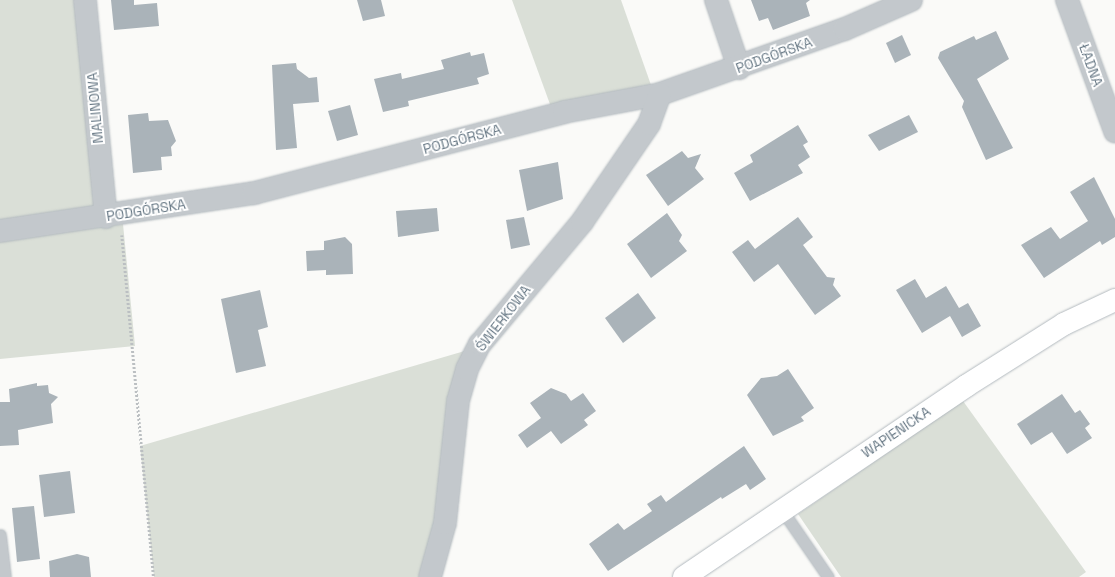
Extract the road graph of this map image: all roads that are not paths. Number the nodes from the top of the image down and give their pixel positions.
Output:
1 (85, 0) edge
2 (716, 0) edge
3 (911, 0) edge
4 (1068, 0) edge
5 (739, 68) junction
6 (660, 94) junction
7 (1115, 131) edge
8 (113, 216) junction
9 (0, 231) edge
10 (1115, 300) edge
11 (782, 510) junction
12 (0, 535) edge
13 (5, 577) edge
14 (430, 577) edge
15 (684, 577) edge
16 (828, 577) edge

1 - 8 street, MALINOWA
2 - 5 street
3 - 5 street, PODGÓRSKA
4 - 7 street, ŁADNA
5 - 6 street, PODGÓRSKA
6 - 8 street, PODGÓRSKA
6 - 14 street, ŚWIERKOWA
8 - 9 street, PODGÓRSKA
10 - 11 street, WAPIENICKA
11 - 15 street, WAPIENICKA
11 - 16 lane
12 - 13 lane

